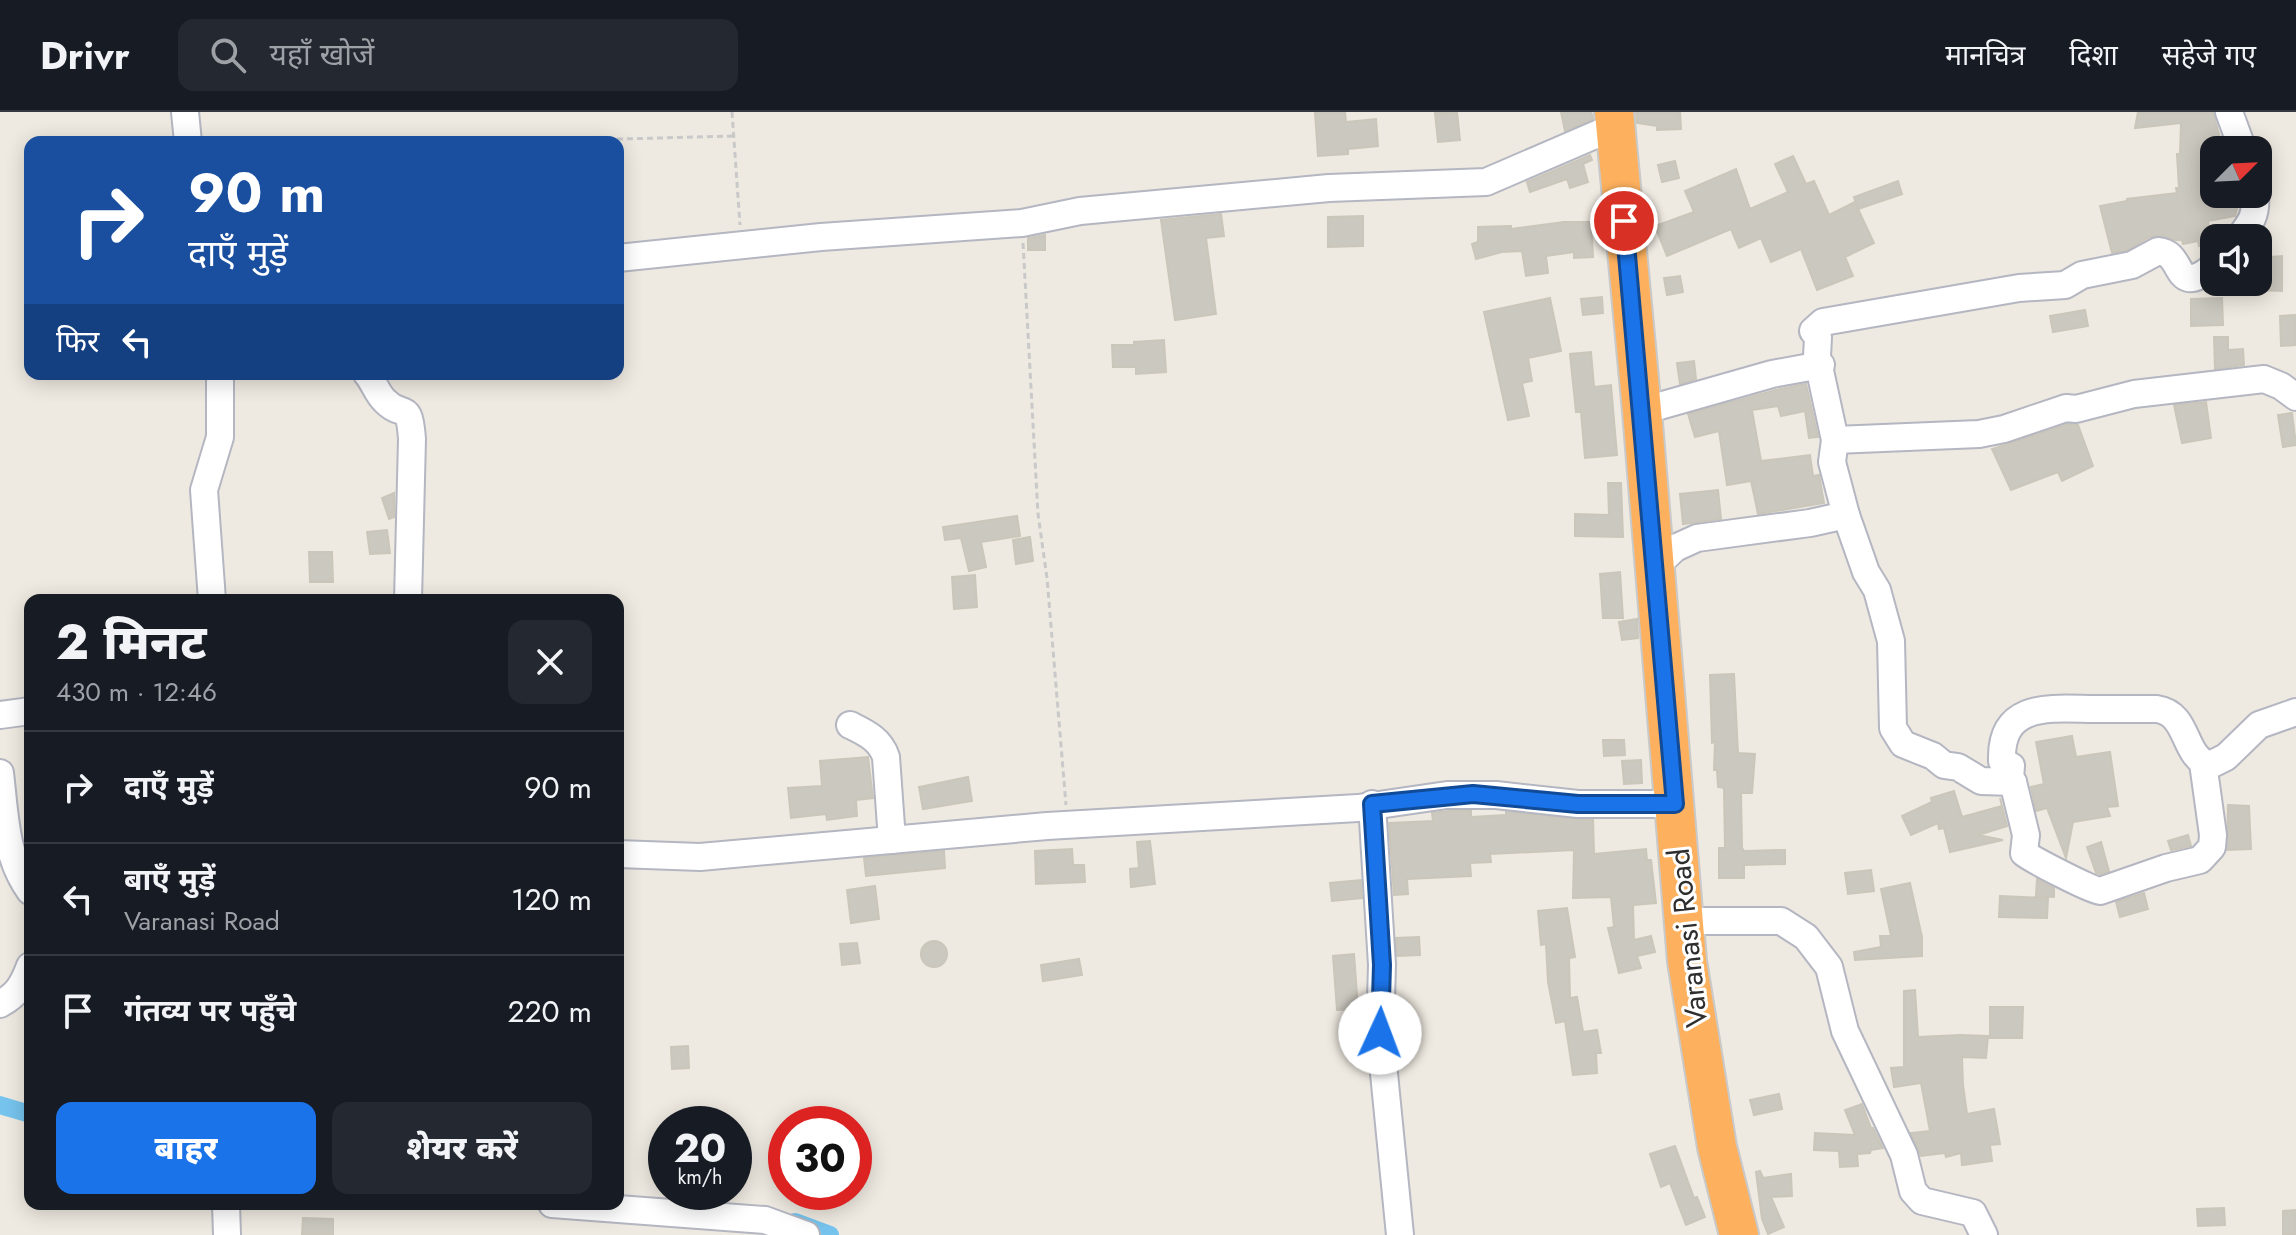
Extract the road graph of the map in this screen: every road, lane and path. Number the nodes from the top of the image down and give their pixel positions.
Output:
1 (185, 112) edge
2 (732, 112) edge
3 (2229, 112) edge
4 (1615, 119) edge
5 (187, 136) edge
6 (734, 136) junction
7 (2238, 136) edge
8 (624, 139) edge
9 (1022, 223) junction
10 (742, 245) junction
11 (624, 257) edge
12 (2200, 276) edge
13 (1821, 365) junction
14 (220, 380) edge
15 (371, 380) edge
16 (2296, 397) edge
17 (1642, 411) junction
18 (1835, 440) junction
19 (1846, 515) junction
20 (1654, 568) junction
21 (212, 594) edge
22 (408, 594) edge
23 (24, 712) edge
24 (2296, 712) edge
25 (0, 715) edge
26 (850, 725) dead end
27 (2203, 763) junction
28 (0, 773) edge
29 (2013, 782) junction
30 (1372, 804) junction
31 (1675, 804) junction
32 (1067, 825) junction
33 (892, 840) junction
34 (624, 854) edge
35 (24, 881) edge
36 (1683, 921) junction
37 (24, 982) edge
38 (0, 1004) edge
39 (624, 1209) edge
40 (226, 1210) edge
41 (227, 1235) edge
42 (806, 1235) edge
43 (1400, 1235) edge
44 (1739, 1235) edge
45 (1984, 1235) edge

1 - 5 street
2 - 6 path
3 - 7 street
4 - 9 street
4 - 17 highway, Varanasi Road
6 - 8 path
6 - 10 path
9 - 10 street
9 - 32 path
10 - 11 street
12 - 13 street
13 - 17 street
13 - 18 street
14 - 21 street
15 - 22 street
16 - 18 street
17 - 20 highway, Varanasi Road
18 - 19 street
19 - 20 street
19 - 29 street
20 - 31 highway, Varanasi Road
23 - 25 street
24 - 27 street
26 - 33 street
27 - 29 street
27 - 29 street
28 - 35 street
30 - 31 street
30 - 32 street
30 - 43 street
31 - 36 highway, Varanasi Road
32 - 33 street
33 - 34 street
36 - 44 highway, Varanasi Road
36 - 45 street
37 - 38 street
39 - 42 street
40 - 41 street

